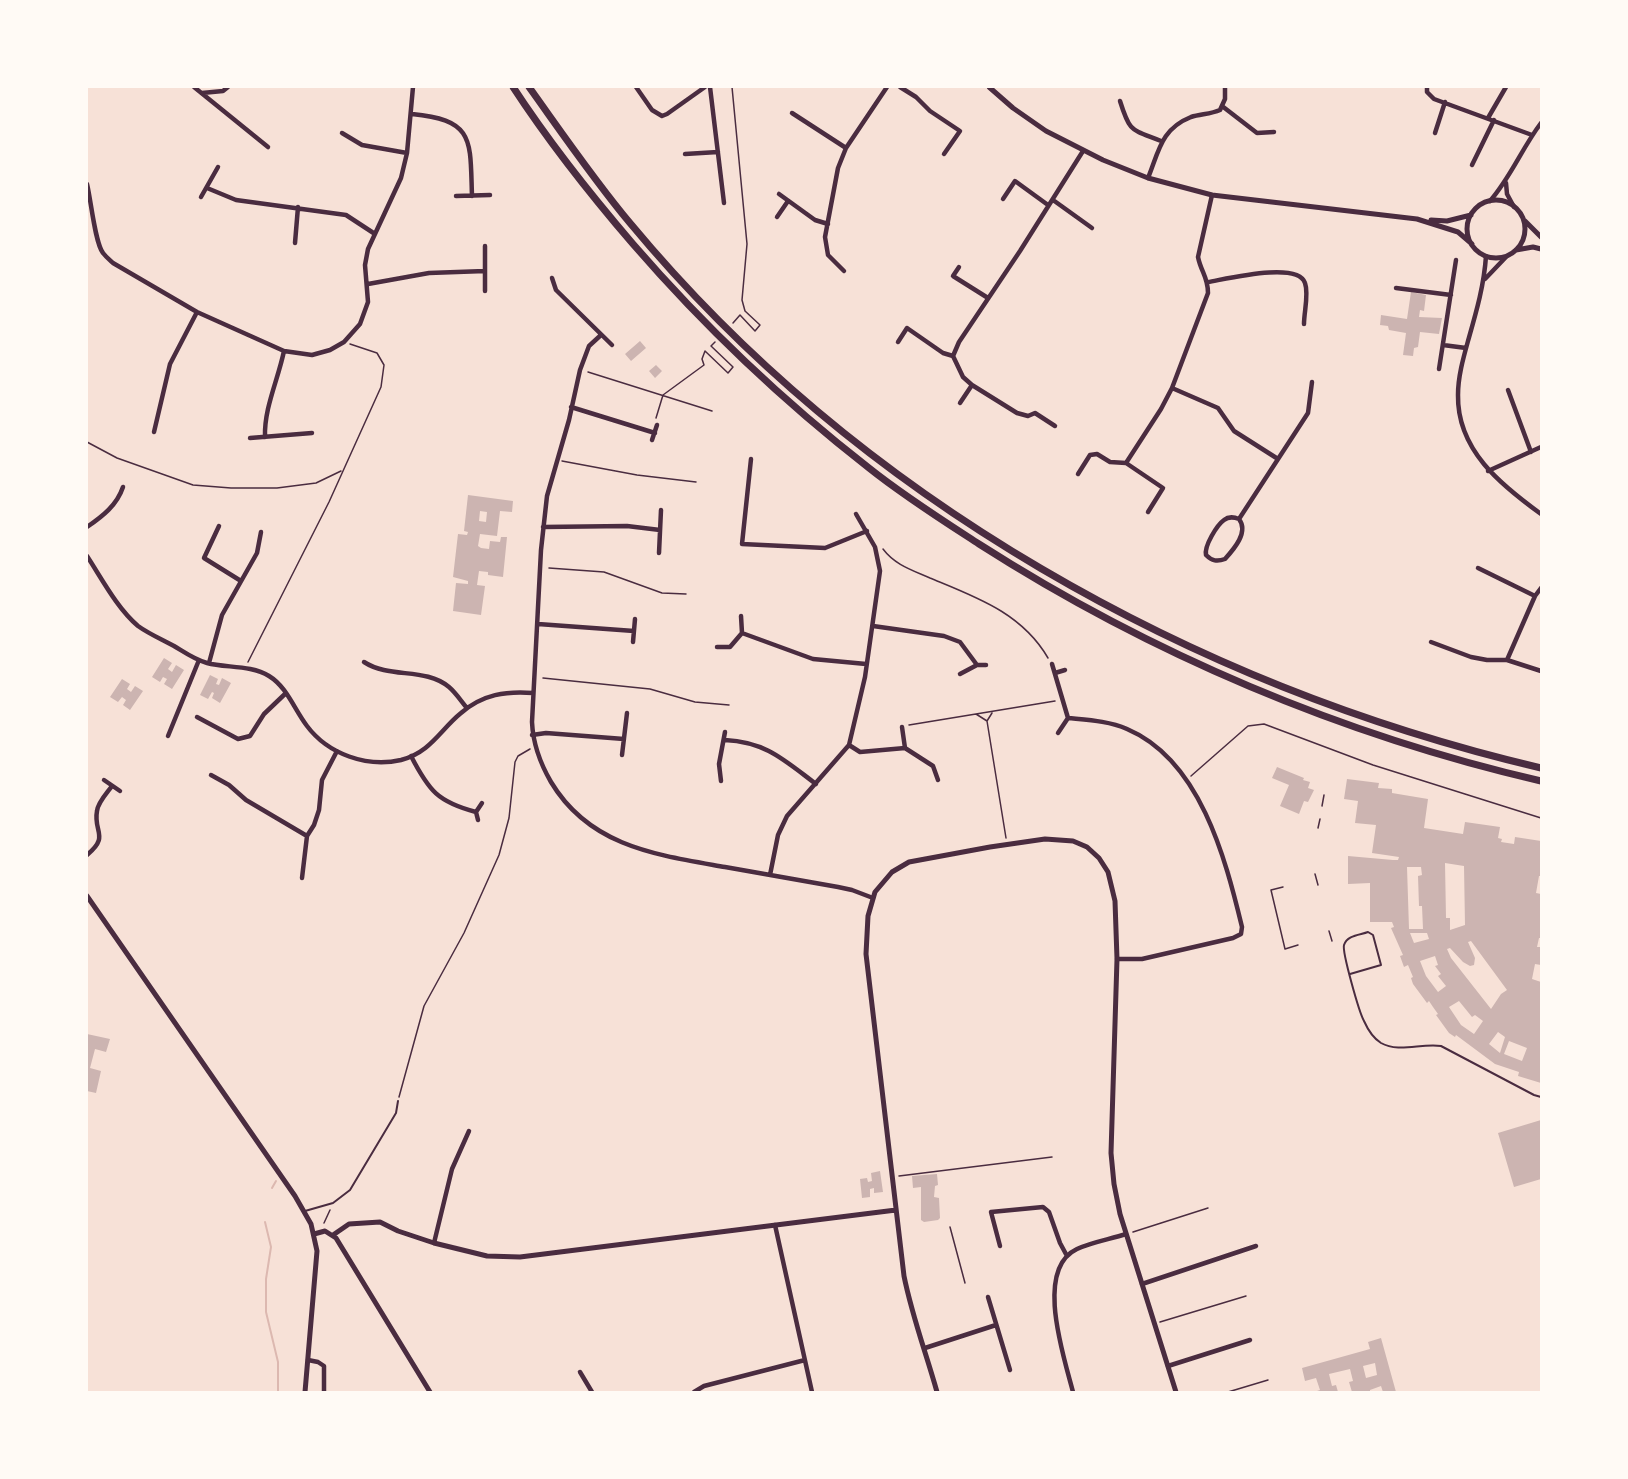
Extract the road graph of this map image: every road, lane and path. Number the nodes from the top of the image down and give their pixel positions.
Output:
1 (194, 87) edge
2 (228, 87) edge
3 (413, 87) edge
4 (513, 87) edge
5 (529, 87) edge
6 (636, 87) edge
7 (705, 87) edge
8 (710, 87) edge
9 (732, 87) edge
10 (887, 87) edge
11 (900, 87) edge
12 (989, 87) edge
13 (1225, 87) edge
14 (1427, 87) edge
15 (1506, 87) edge
16 (202, 93) junction
17 (1120, 101) dead end
18 (1445, 102) junction
19 (1222, 106) junction
20 (792, 112) dead end
21 (412, 114) junction
22 (1491, 119) junction
23 (1541, 123) edge
24 (1274, 132) dead end
25 (342, 133) dead end
26 (1435, 133) dead end
27 (1532, 135) junction
28 (1161, 141) junction
29 (268, 147) dead end
30 (846, 148) junction
31 (1083, 151) junction
32 (718, 152) junction
33 (407, 153) junction
34 (685, 154) dead end
35 (944, 154) dead end
36 (1472, 165) dead end
37 (218, 167) dead end
38 (1148, 178) junction
39 (1506, 183) junction
40 (87, 184) edge
41 (207, 188) junction
42 (779, 194) dead end
43 (489, 195) dead end
44 (1212, 195) junction
45 (456, 196) dead end
46 (472, 196) junction
47 (201, 197) dead end
48 (1004, 199) dead end
49 (1053, 200) junction
50 (788, 201) junction
51 (1490, 201) junction
52 (724, 203) dead end
53 (1048, 205) junction
54 (298, 207) junction
55 (1514, 207) junction
56 (1471, 215) junction
57 (777, 217) dead end
58 (1417, 219) junction
59 (1524, 219) junction
60 (828, 224) junction
61 (1092, 228) dead end
62 (375, 234) junction
63 (1541, 237) edge
64 (295, 243) dead end
65 (1472, 244) junction
66 (485, 246) dead end
67 (1541, 249) edge
68 (1516, 250) junction
69 (1486, 256) junction
70 (1506, 257) junction
71 (1456, 260) dead end
72 (958, 267) dead end
73 (485, 271) junction
74 (844, 271) dead end
75 (552, 278) dead end
76 (1485, 279) junction
77 (1208, 282) junction
78 (368, 285) junction
79 (1396, 288) dead end
80 (485, 291) dead end
81 (1451, 295) junction
82 (988, 298) junction
83 (197, 312) junction
84 (740, 315) dead end
85 (1304, 324) dead end
86 (602, 335) junction
87 (344, 342) junction
88 (898, 342) dead end
89 (612, 345) dead end
90 (1443, 345) junction
91 (711, 346) dead end
92 (1466, 348) junction
93 (284, 351) junction
94 (953, 356) junction
95 (1439, 369) dead end
96 (584, 370) dead end
97 (1312, 382) dead end
98 (972, 385) junction
99 (1172, 387) junction
100 (1508, 390) dead end
101 (663, 395) junction
102 (960, 404) dead end
103 (571, 407) junction
104 (712, 411) dead end
105 (657, 425) dead end
106 (1055, 426) dead end
107 (154, 432) dead end
108 (312, 433) dead end
109 (655, 433) junction
110 (265, 437) junction
111 (250, 438) dead end
112 (652, 440) dead end
113 (87, 442) edge
114 (1541, 447) edge
115 (1531, 452) junction
116 (751, 459) dead end
117 (1278, 459) junction
118 (561, 461) dead end
119 (1126, 463) junction
120 (343, 470) junction
121 (1488, 471) junction
122 (1078, 474) dead end
123 (696, 482) dead end
124 (123, 487) dead end
125 (662, 510) dead end
126 (1148, 512) dead end
127 (856, 514) dead end
128 (1541, 514) edge
129 (1239, 519) junction
130 (219, 526) dead end
131 (87, 527) edge
132 (543, 527) junction
133 (660, 530) junction
134 (867, 531) junction
135 (261, 532) dead end
136 (883, 549) dead end
137 (659, 553) dead end
138 (87, 556) edge
139 (549, 568) dead end
140 (1478, 568) dead end
141 (241, 581) junction
142 (1541, 588) edge
143 (686, 594) dead end
144 (1535, 596) junction
145 (741, 616) dead end
146 (635, 619) dead end
147 (538, 624) junction
148 (873, 626) junction
149 (634, 631) junction
150 (742, 633) junction
151 (633, 642) dead end
152 (1431, 642) dead end
153 (717, 646) dead end
154 (199, 660) junction
155 (1507, 660) junction
156 (364, 662) dead end
157 (208, 663) junction
158 (866, 664) junction
159 (978, 664) junction
160 (1052, 664) joint
161 (986, 665) dead end
162 (245, 669) junction
163 (1065, 670) dead end
164 (1541, 671) edge
165 (1055, 673) junction
166 (960, 674) dead end
167 (543, 678) dead end
168 (286, 693) junction
169 (533, 693) junction
170 (1062, 700) junction
171 (729, 705) dead end
172 (467, 708) junction
173 (993, 711) junction
174 (627, 713) dead end
175 (975, 714) junction
176 (197, 717) dead end
177 (1068, 717) junction
178 (987, 721) junction
179 (902, 727) joint
180 (725, 732) dead end
181 (1058, 733) dead end
182 (168, 735) dead end
183 (532, 735) junction
184 (624, 739) junction
185 (725, 740) junction
186 (849, 745) junction
187 (535, 748) junction
188 (905, 748) junction
189 (337, 751) junction
190 (622, 755) dead end
191 (411, 756) junction
192 (1541, 768) edge
193 (211, 775) dead end
194 (104, 780) dead end
195 (938, 780) dead end
196 (721, 781) dead end
197 (1186, 781) junction
198 (1541, 781) edge
199 (816, 784) junction
200 (112, 786) junction
201 (120, 791) dead end
202 (1324, 795) dead end
203 (482, 804) dead end
204 (1322, 806) dead end
205 (476, 812) junction
206 (1541, 818) edge
207 (1320, 819) dead end
208 (478, 820) dead end
209 (1318, 828) dead end
210 (307, 836) junction
211 (1007, 844) junction
212 (87, 855) edge
213 (1315, 874) dead end
214 (770, 875) junction
215 (302, 878) dead end
216 (1318, 885) dead end
217 (1283, 887) dead end
218 (87, 896) edge
219 (873, 898) junction
220 (1329, 931) dead end
221 (1332, 941) dead end
222 (1298, 945) dead end
223 (1117, 959) junction
224 (1350, 974) junction
225 (1541, 1097) edge
226 (398, 1101) joint
227 (470, 1131) dead end
228 (1052, 1157) dead end
229 (898, 1176) dead end
230 (333, 1203) junction
231 (1208, 1208) dead end
232 (896, 1210) junction
233 (304, 1211) junction
234 (324, 1223) dead end
235 (775, 1225) junction
236 (950, 1227) dead end
237 (314, 1234) junction
238 (1126, 1234) junction
239 (333, 1235) junction
240 (434, 1243) junction
241 (1000, 1246) dead end
242 (1256, 1246) dead end
243 (1067, 1256) junction
244 (965, 1283) dead end
245 (1142, 1284) junction
246 (1246, 1296) dead end
247 (988, 1297) dead end
248 (1155, 1323) junction
249 (996, 1325) junction
250 (1250, 1340) dead end
251 (925, 1348) junction
252 (308, 1360) junction
253 (805, 1360) junction
254 (1168, 1366) junction
255 (1010, 1370) dead end
256 (580, 1372) dead end
257 (1268, 1380) dead end
258 (305, 1392) edge
259 (324, 1392) edge
260 (430, 1392) edge
261 (592, 1392) edge
262 (694, 1392) edge
263 (812, 1392) edge
264 (937, 1392) edge
265 (1073, 1392) edge
266 (1176, 1392) edge
267 (1228, 1392) edge

1 - 16 street
2 - 16 street
3 - 21 street
4 - 198 highway
5 - 192 highway
6 - 7 street
8 - 32 street
9 - 84 path
10 - 30 street
11 - 35 street
12 - 31 street
13 - 19 street
14 - 18 street
15 - 22 street
16 - 29 street
17 - 28 street
18 - 22 street
18 - 26 street
19 - 24 street
19 - 28 street
20 - 30 street
21 - 33 street
21 - 46 street
22 - 27 street
22 - 36 street
23 - 27 street
25 - 33 street
27 - 39 street
28 - 38 street
30 - 60 street
31 - 38 street
31 - 49 street
32 - 34 street
32 - 52 street
33 - 62 street
37 - 41 street
38 - 44 street
39 - 51 street
39 - 55 street
40 - 83 street
41 - 47 street
41 - 54 street
42 - 50 street
43 - 46 street
44 - 58 street
44 - 77 street
45 - 46 street
48 - 53 street
49 - 53 street
49 - 61 street
50 - 57 street
50 - 60 street
51 - 55 street
51 - 56 street
53 - 82 street
54 - 62 street
54 - 64 street
55 - 59 street
56 - 58 street
56 - 65 street
58 - 65 street
59 - 63 street
59 - 68 street
60 - 74 street
62 - 78 street
65 - 69 street
66 - 73 street
67 - 68 street
68 - 70 street
69 - 70 street
69 - 76 street
70 - 76 street
71 - 81 street
72 - 82 street
73 - 78 street
73 - 80 street
75 - 86 street
76 - 92 street
77 - 85 street
77 - 99 street
78 - 87 street
79 - 81 street
81 - 90 street
82 - 94 street
83 - 93 street
83 - 107 street
86 - 89 street
86 - 103 street
87 - 93 street
87 - 120 path
88 - 94 street
90 - 92 street
90 - 95 street
91 - 101 path
92 - 121 street
93 - 110 street
94 - 98 street
96 - 101 path
97 - 117 street
98 - 102 street
98 - 106 street
99 - 117 street
99 - 119 street
100 - 115 street
101 - 104 path
101 - 109 path
103 - 109 street
103 - 132 street
105 - 109 street
108 - 110 street
109 - 112 street
110 - 111 street
113 - 120 path
114 - 115 street
115 - 121 street
116 - 134 street
117 - 129 street
118 - 123 path
119 - 122 street
119 - 126 street
120 - 162 path
121 - 128 street
124 - 131 street
125 - 133 street
127 - 134 street
129 - 129 street
130 - 141 street
132 - 133 street
132 - 147 street
133 - 137 street
134 - 148 street
135 - 141 street
136 - 160 path
138 - 154 street
139 - 143 path
140 - 144 street
141 - 157 street
142 - 144 street
144 - 155 street
145 - 150 street
146 - 149 street
147 - 149 street
147 - 169 street
148 - 158 street
148 - 159 street
149 - 151 street
150 - 153 street
150 - 158 street
152 - 155 street
154 - 157 street
154 - 182 street
155 - 164 street
156 - 172 street
157 - 162 street
158 - 186 street
159 - 161 street
159 - 166 street
160 - 165 street
162 - 168 street
163 - 165 street
165 - 170 street
167 - 171 path
168 - 176 street
168 - 189 street
169 - 172 street
169 - 183 street
170 - 173 path
170 - 177 street
172 - 191 street
173 - 175 path
173 - 178 path
174 - 184 street
175 - 178 path
175 - 179 path
177 - 181 street
177 - 197 street
178 - 211 path
179 - 188 street
180 - 185 street
183 - 184 street
183 - 187 street
184 - 190 street
185 - 196 street
185 - 199 street
186 - 188 street
186 - 199 street
187 - 214 street
187 - 226 path
188 - 195 street
189 - 191 street
189 - 210 street
191 - 205 street
193 - 210 street
194 - 200 street
197 - 206 path
197 - 223 street
199 - 214 street
200 - 201 street
200 - 212 street
202 - 204 path
203 - 205 street
205 - 208 street
207 - 209 path
210 - 215 street
211 - 219 street
211 - 223 street
213 - 216 path
214 - 219 street
217 - 222 path
218 - 233 street
219 - 232 street
220 - 221 path
223 - 238 street
224 - 224 lane
224 - 225 lane
226 - 230 lane
227 - 240 street
228 - 229 path
230 - 233 lane
230 - 234 path
231 - 238 path
232 - 235 street
232 - 251 street
233 - 237 street
235 - 240 street
235 - 253 street
236 - 244 path
237 - 239 street
237 - 252 street
238 - 243 street
238 - 245 street
239 - 240 street
239 - 260 street
241 - 243 street
242 - 245 street
243 - 265 street
245 - 248 street
246 - 248 path
247 - 249 street
248 - 254 street
249 - 251 street
249 - 255 street
250 - 254 street
251 - 264 street
252 - 258 street
252 - 259 street
253 - 262 street
253 - 263 street
254 - 266 street
256 - 261 street
257 - 267 path

